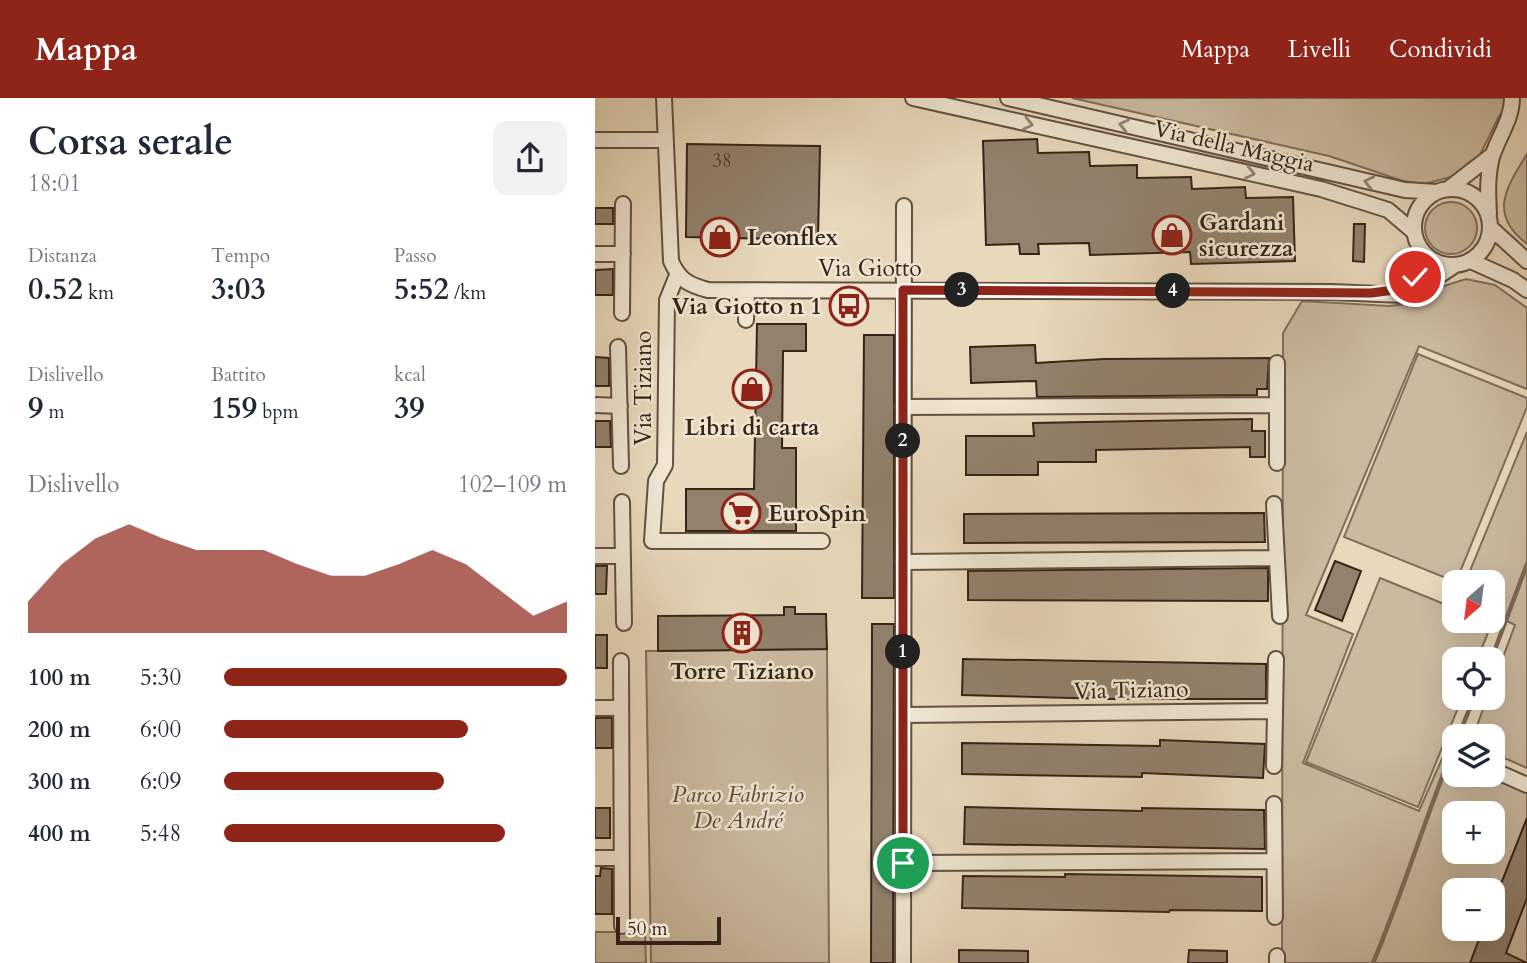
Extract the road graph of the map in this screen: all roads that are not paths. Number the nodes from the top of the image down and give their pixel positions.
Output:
1 (664, 98) edge
2 (913, 98) edge
3 (1008, 98) edge
4 (1513, 98) edge
5 (595, 140) edge
6 (665, 140) junction
7 (1492, 155) junction
8 (1442, 191) junction
9 (623, 204) dead end
10 (904, 206) dead end
11 (1490, 222) junction
12 (1414, 232) junction
13 (1424, 253) junction
14 (595, 254) edge
15 (623, 254) junction
16 (1471, 261) junction
17 (1527, 261) edge
18 (1454, 266) junction
19 (677, 275) junction
20 (903, 290) junction
21 (1527, 290) edge
22 (747, 291) junction
23 (1371, 293) junction
24 (622, 313) dead end
25 (746, 320) dead end
26 (618, 347) dead end
27 (1276, 363) dead end
28 (595, 405) edge
29 (1277, 405) junction
30 (620, 406) junction
31 (903, 407) junction
32 (1277, 463) dead end
33 (621, 466) dead end
34 (622, 502) dead end
35 (1274, 503) dead end
36 (822, 541) dead end
37 (595, 556) edge
38 (623, 556) junction
39 (1277, 558) junction
40 (903, 562) junction
41 (1280, 616) dead end
42 (625, 623) dead end
43 (1276, 659) dead end
44 (621, 661) dead end
45 (595, 708) edge
46 (621, 708) junction
47 (1275, 711) junction
48 (903, 715) junction
49 (1274, 766) dead end
50 (1505, 776) edge
51 (1527, 785) edge
52 (1274, 804) dead end
53 (595, 858) edge
54 (621, 858) junction
55 (1275, 861) junction
56 (903, 863) junction
57 (1275, 917) dead end
58 (622, 926) dead end
59 (903, 963) edge

1 - 6 street
2 -> 12 street, Via della Maggia
8 -> 3 street, Via della Maggia
4 - 7 street
5 - 6 street
6 - 19 street
7 - 8 street
7 - 11 street
8 - 11 street
8 - 12 street
9 - 15 street
10 - 20 street
11 - 16 street
11 - 17 street
12 - 13 street
13 - 18 street
13 - 23 street, Via Giotto
14 - 15 street
15 - 24 street
16 - 18 street
16 - 21 street
18 - 23 street, Via Giotto
19 - 22 street, Via Giotto
19 - 36 street, Via Tiziano
20 - 22 street, Via Giotto
20 - 23 street, Via Giotto
20 - 31 street
22 - 25 street
26 - 30 street
27 - 29 street
28 - 30 street
29 - 31 street
29 - 32 street
30 - 33 street
31 - 40 street
34 - 38 street
35 - 39 street
37 - 38 street
38 - 42 street
39 - 40 street
39 - 41 street
40 - 48 street
43 - 47 street
44 - 46 street
45 - 46 street
46 - 54 street
47 - 48 street, Via Tiziano
47 - 49 street
48 - 56 street
50 - 51 street
52 - 55 street
53 - 54 street
54 - 58 street
55 - 56 street
55 - 57 street
56 - 59 street

